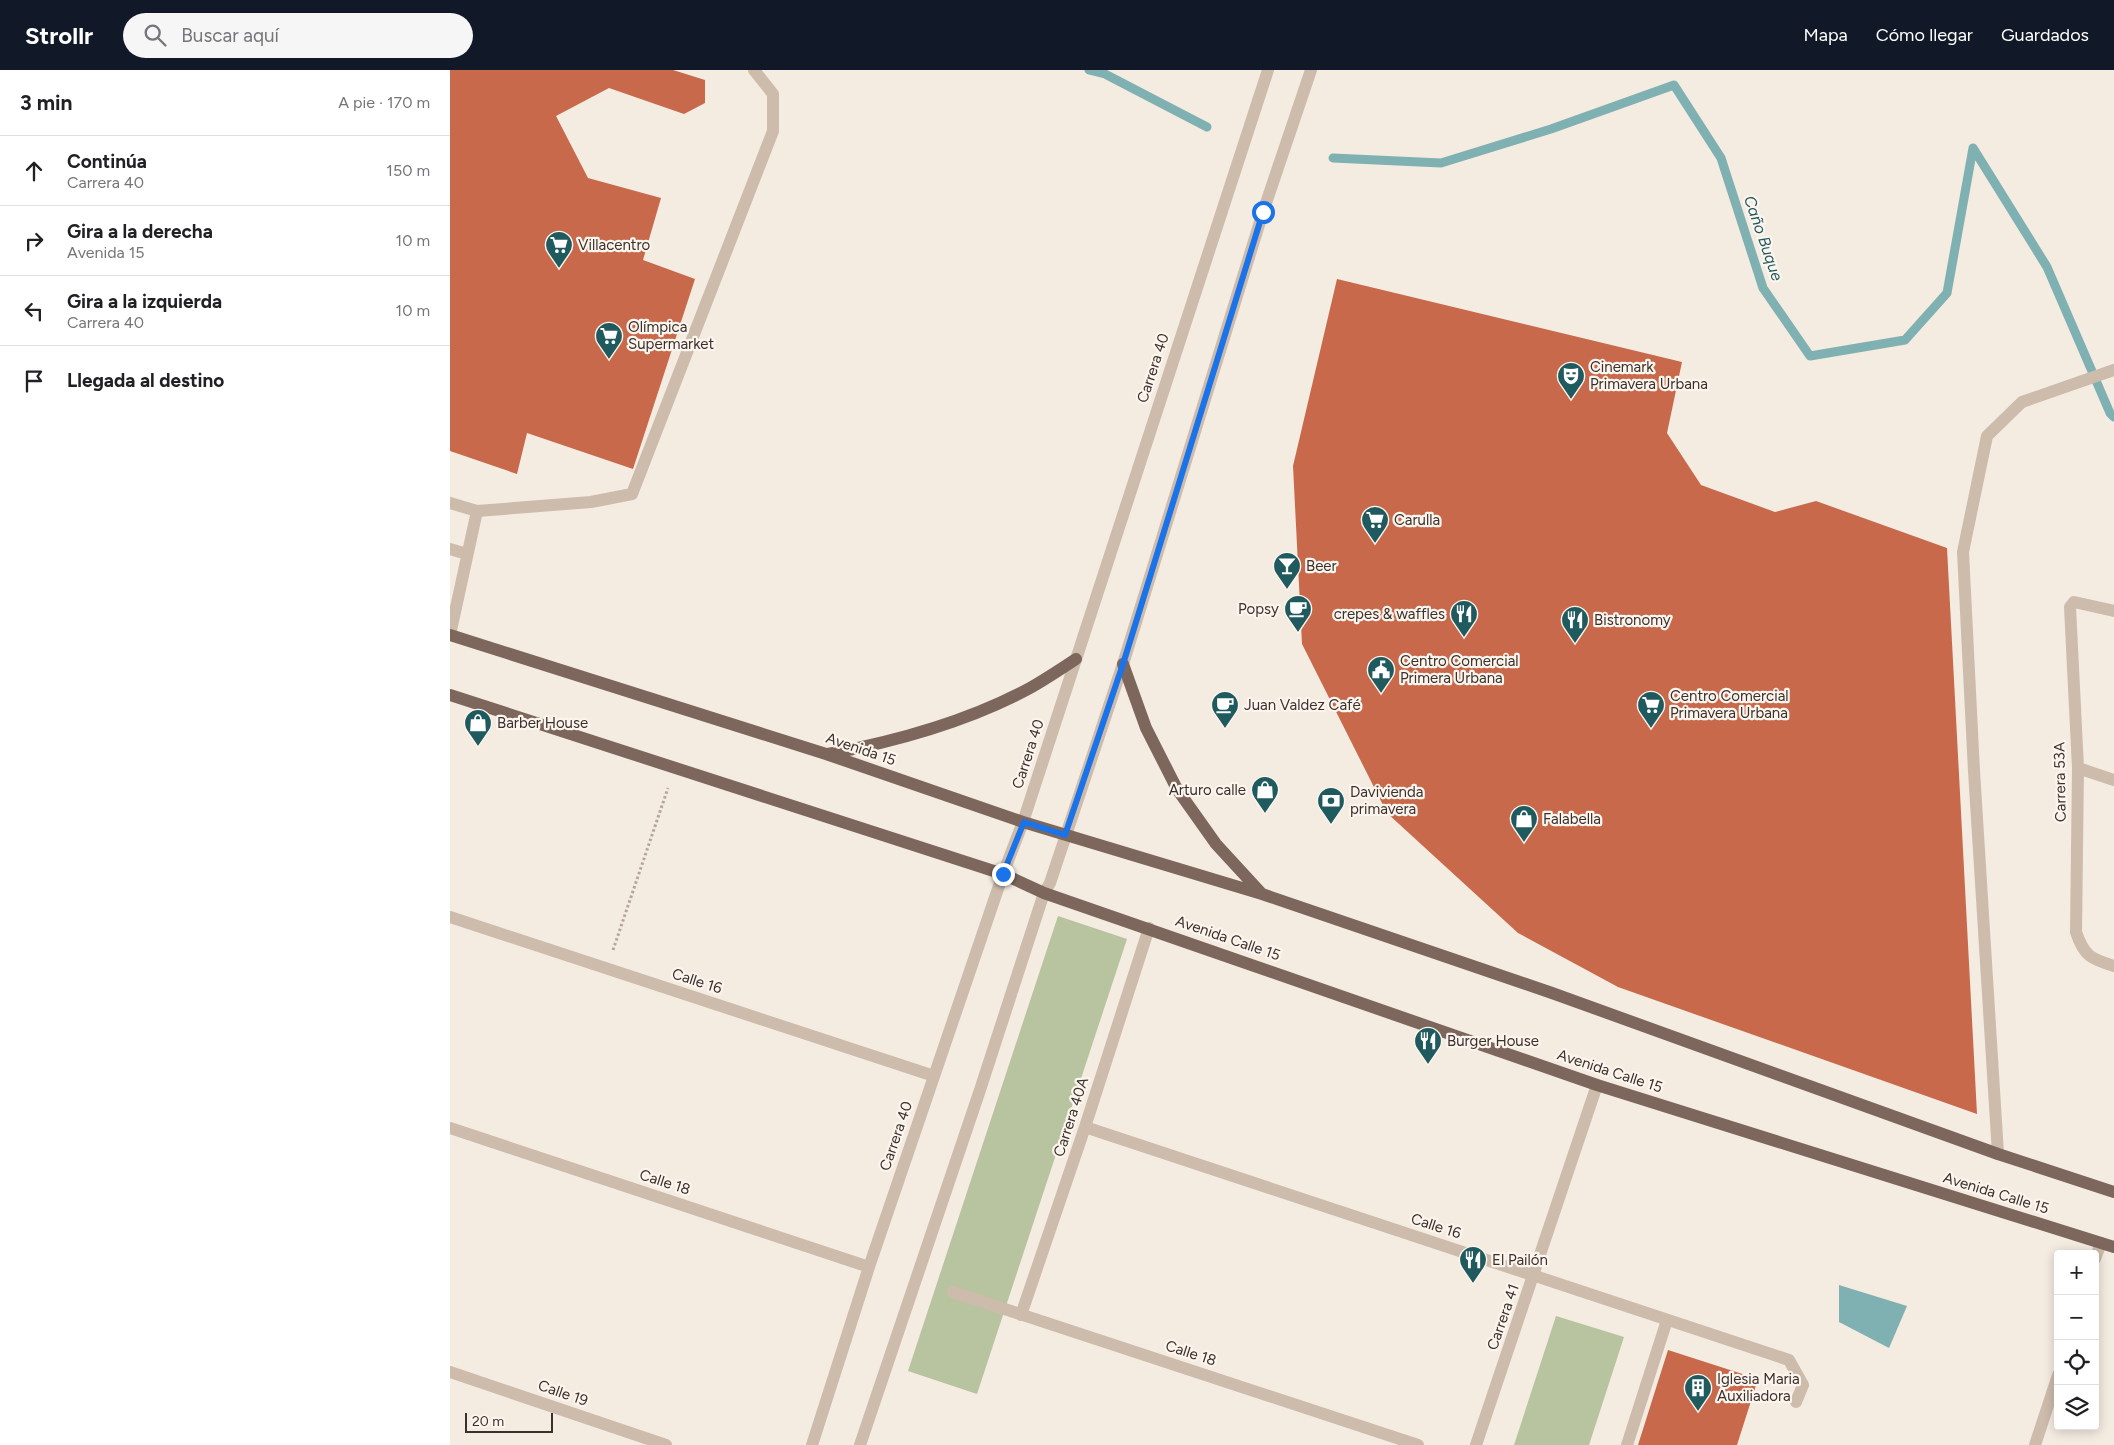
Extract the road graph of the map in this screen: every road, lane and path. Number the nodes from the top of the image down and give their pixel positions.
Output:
1 (754, 70) edge
2 (1268, 70) edge
3 (1311, 70) edge
4 (2114, 370) edge
5 (450, 503) edge
6 (477, 511) junction
7 (450, 549) edge
8 (467, 554) junction
9 (2114, 611) edge
10 (450, 635) edge
11 (1076, 660) junction
12 (1123, 664) junction
13 (450, 695) edge
14 (826, 754) junction
15 (674, 768) junction
16 (2078, 768) junction
17 (2114, 780) edge
18 (1024, 822) junction
19 (1065, 835) junction
20 (1003, 874) junction
21 (1044, 893) junction
22 (1262, 894) junction
23 (450, 917) edge
24 (1149, 928) junction
25 (2114, 966) edge
26 (607, 969) junction
27 (934, 1076) junction
28 (1597, 1085) junction
29 (1085, 1127) junction
30 (450, 1128) edge
31 (1998, 1154) junction
32 (2114, 1192) edge
33 (2100, 1243) junction
34 (2114, 1247) edge
35 (2098, 1250) edge
36 (869, 1268) junction
37 (1534, 1276) junction
38 (953, 1292) dead end
39 (1022, 1315) junction
40 (1667, 1320) junction
41 (450, 1372) edge
42 (2055, 1385) edge
43 (1796, 1402) dead end
44 (666, 1445) edge
45 (812, 1445) edge
46 (860, 1445) edge
47 (1418, 1445) edge
48 (1476, 1445) edge
49 (1627, 1445) edge
50 (2035, 1445) edge

1 - 6 street
2 - 11 street, Carrera 40
3 - 12 street
4 - 31 street
5 - 6 street
6 - 8 street
7 - 8 street
8 - 10 street
9 - 16 street, Carrera 53A
10 - 14 main road, Avenida 15
11 - 14 main road
11 - 18 street, Carrera 40
12 - 19 street
12 - 22 main road
13 - 15 main road
14 - 18 main road, Avenida 15
15 - 20 main road
15 - 26 path
16 - 17 street
16 - 25 street, Carrera 53A
18 - 19 main road, Avenida 15
18 - 20 street, Carrera 40
19 - 21 street
19 - 22 main road, Avenida 15
20 - 21 main road
20 - 27 street, Carrera 40
21 - 24 main road, Avenida Calle 15
21 - 46 street
22 - 31 main road
23 - 26 street, Calle 16
24 - 28 main road, Avenida Calle 15
24 - 29 street, Carrera 40A
26 - 27 street, Calle 16
27 - 36 street, Carrera 40
28 - 33 main road, Avenida Calle 15
28 - 37 street, Carrera 41
29 - 37 street, Calle 16
29 - 39 street, Carrera 40A
30 - 36 street, Calle 18
31 - 32 main road
33 - 34 main road, Avenida Calle 15
33 - 35 street
36 - 45 street, Carrera 40
37 - 40 street, Calle 16
37 - 48 street, Carrera 41
38 - 39 street, Calle 18
39 - 47 street, Calle 18
40 - 43 street, Calle 16
40 - 49 street
41 - 44 street, Calle 19
42 - 50 street

